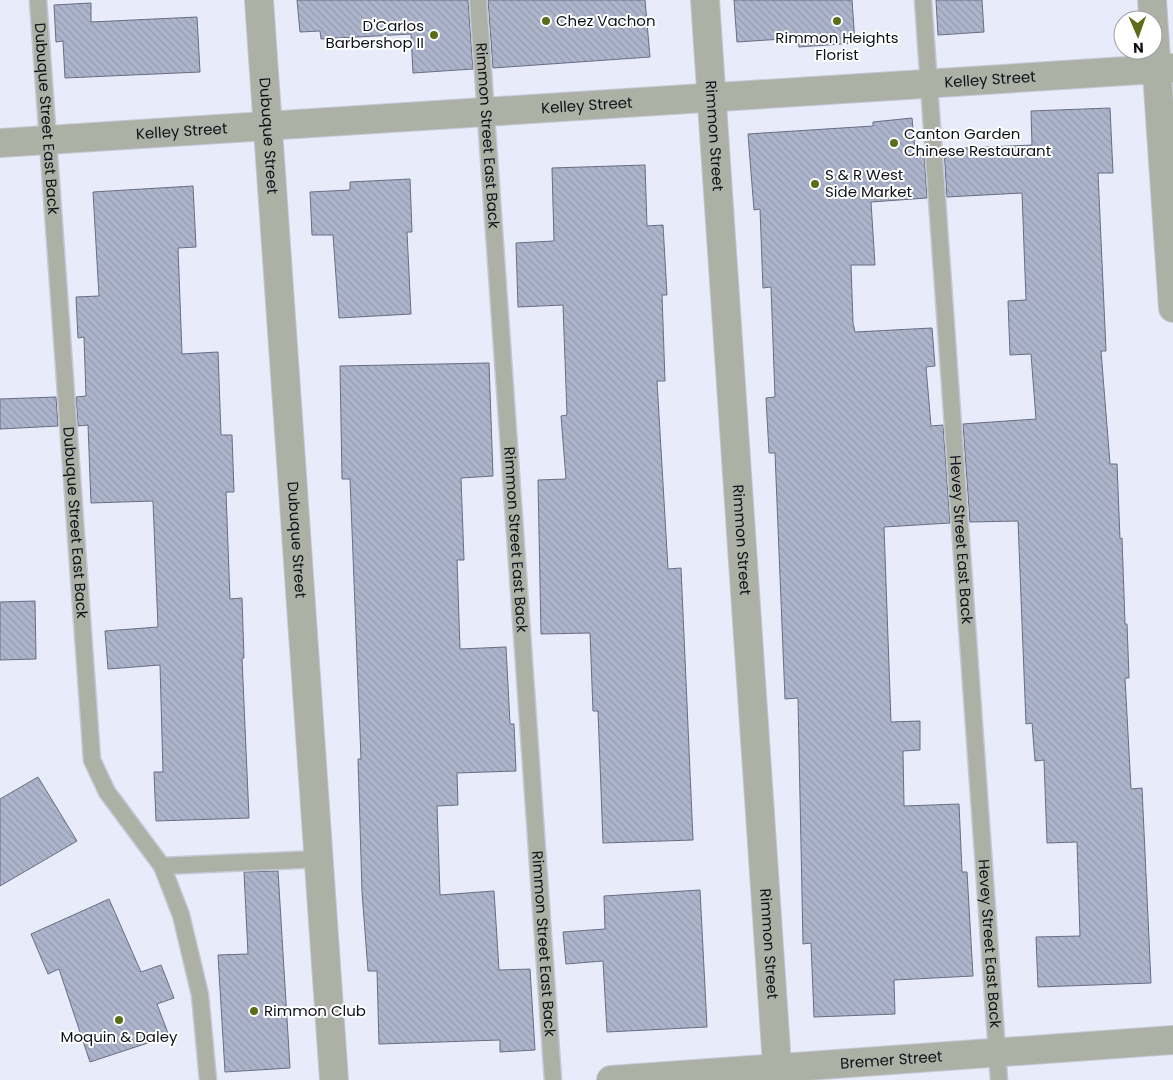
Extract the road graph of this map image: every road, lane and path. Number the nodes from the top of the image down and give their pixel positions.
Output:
1 (38, 0) edge
2 (259, 0) edge
3 (478, 0) edge
4 (705, 0) edge
5 (923, 0) edge
6 (1152, 0) edge
7 (1166, 68) edge
8 (929, 85) junction
9 (712, 97) junction
10 (486, 111) junction
11 (268, 125) junction
12 (48, 140) junction
13 (0, 143) edge
14 (1173, 308) edge
15 (319, 859) junction
16 (162, 866) junction
17 (1173, 1040) edge
18 (998, 1052) junction
19 (777, 1074) edge
20 (208, 1080) edge
21 (334, 1080) edge
22 (553, 1080) edge
23 (611, 1080) edge
24 (999, 1080) edge

1 - 12 lane, Dubuque Street East Back
2 - 11 street, Dubuque Street
3 - 10 lane, Rimmon Street East Back
4 - 9 street, Rimmon Street
5 - 8 lane, Hevey Street East Back
6 - 7 street
7 - 8 street, Kelley Street
7 - 14 street
8 - 9 street, Kelley Street
8 - 18 lane, Hevey Street East Back
9 - 10 street, Kelley Street
9 - 19 street, Rimmon Street
10 - 11 street, Kelley Street
10 - 22 lane, Rimmon Street East Back
11 - 12 street, Kelley Street
11 - 15 street, Dubuque Street
12 - 13 street, Kelley Street
12 - 16 lane, Dubuque Street East Back
15 - 16 lane
15 - 21 street, Dubuque Street
16 - 20 lane, Dubuque Street East Back
17 - 18 street, Bremer Street
18 - 19 street, Bremer Street
18 - 24 lane, Hevey Street East Back
19 - 23 street, Bremer Street

